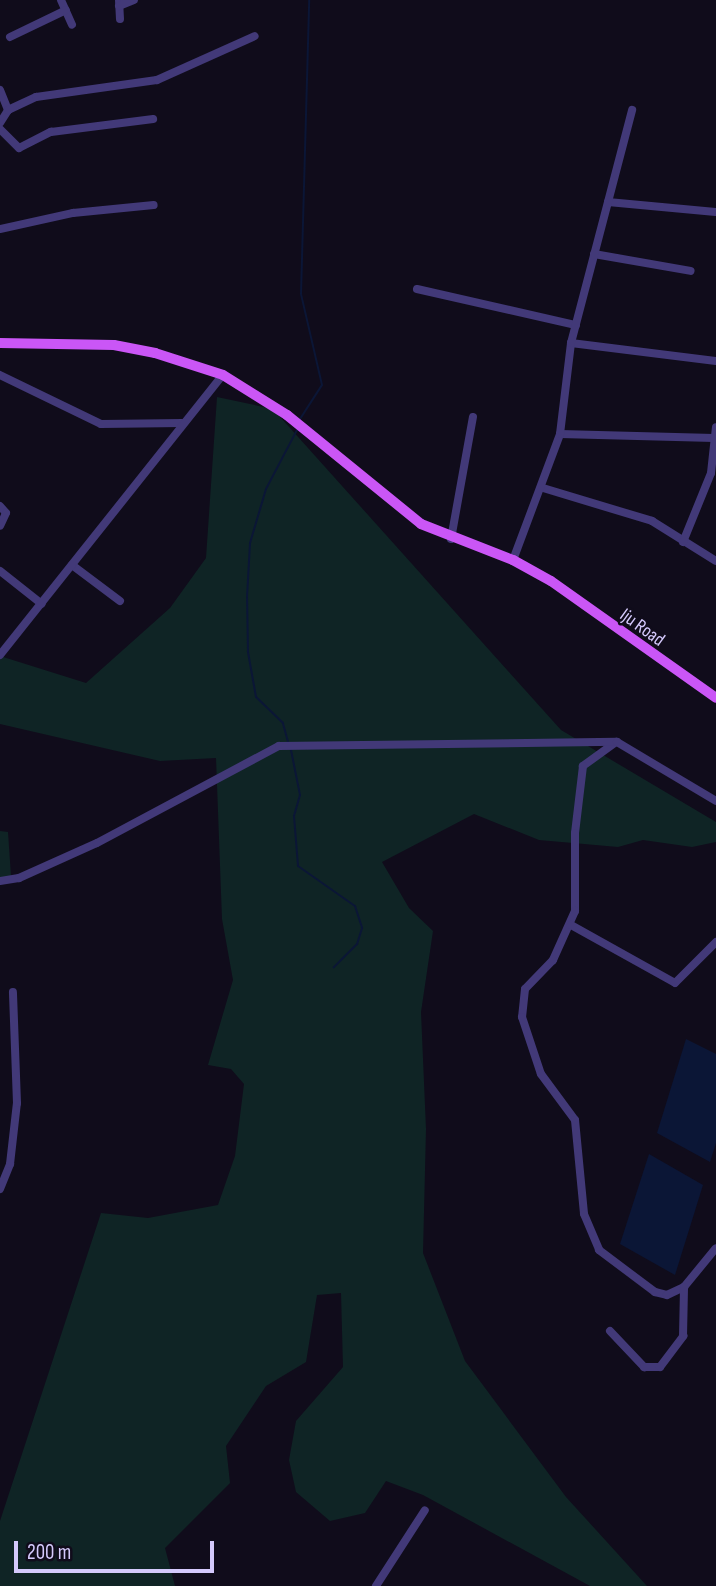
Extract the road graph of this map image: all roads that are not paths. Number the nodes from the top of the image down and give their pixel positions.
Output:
1 (61, 0) edge
2 (134, 0) edge
3 (119, 3) edge
4 (66, 10) junction
5 (120, 19) dead end
6 (72, 24) dead end
7 (255, 36) dead end
8 (10, 37) dead end
9 (0, 90) edge
10 (8, 110) junction
11 (632, 110) dead end
12 (153, 120) dead end
13 (0, 123) edge
14 (0, 129) edge
15 (608, 202) junction
16 (153, 205) dead end
17 (716, 212) edge
18 (0, 229) edge
19 (594, 254) junction
20 (691, 271) dead end
21 (417, 289) dead end
22 (576, 325) junction
23 (0, 343) edge
24 (572, 343) junction
25 (716, 361) edge
26 (223, 374) junction
27 (0, 375) edge
28 (473, 416) dead end
29 (182, 424) junction
30 (716, 427) edge
31 (560, 434) junction
32 (714, 438) junction
33 (543, 488) junction
34 (0, 506) edge
35 (0, 526) edge
36 (451, 539) junction
37 (683, 542) junction
38 (513, 560) junction
39 (716, 561) edge
40 (72, 565) junction
41 (0, 571) edge
42 (120, 601) dead end
43 (41, 604) junction
44 (0, 640) edge
45 (10, 643) junction
46 (0, 654) edge
47 (716, 698) edge
48 (617, 742) junction
49 (716, 801) edge
50 (0, 881) edge
51 (571, 925) junction
52 (716, 942) edge
53 (13, 992) dead end
54 (0, 1188) edge
55 (716, 1248) edge
56 (684, 1286) junction
57 (610, 1331) dead end
58 (425, 1510) dead end
59 (376, 1586) edge

1 - 4 street
2 - 3 street
3 - 5 street
4 - 6 street
4 - 8 street
7 - 10 street
9 - 10 street
10 - 13 street
11 - 15 street
12 - 14 street
15 - 17 street
15 - 19 street
16 - 18 street
19 - 20 street
19 - 22 street
21 - 22 street
22 - 24 street
23 - 26 main road, Iju Road
24 - 25 street
24 - 31 street
26 - 29 street
26 - 36 main road, Iju Road
27 - 29 street
28 - 36 street
29 - 40 street
30 - 32 street
31 - 32 street
31 - 33 street
32 - 37 street
33 - 37 street
33 - 38 street
34 - 35 street
36 - 38 main road, Iju Road
37 - 39 street
38 - 47 main road, Iju Road
40 - 42 street
40 - 43 street
41 - 43 street
43 - 45 street
44 - 45 street
45 - 46 street
48 - 49 street
48 - 50 street
48 - 51 street
51 - 52 street
51 - 56 street
53 - 54 street
55 - 56 street
56 - 57 street
58 - 59 street

